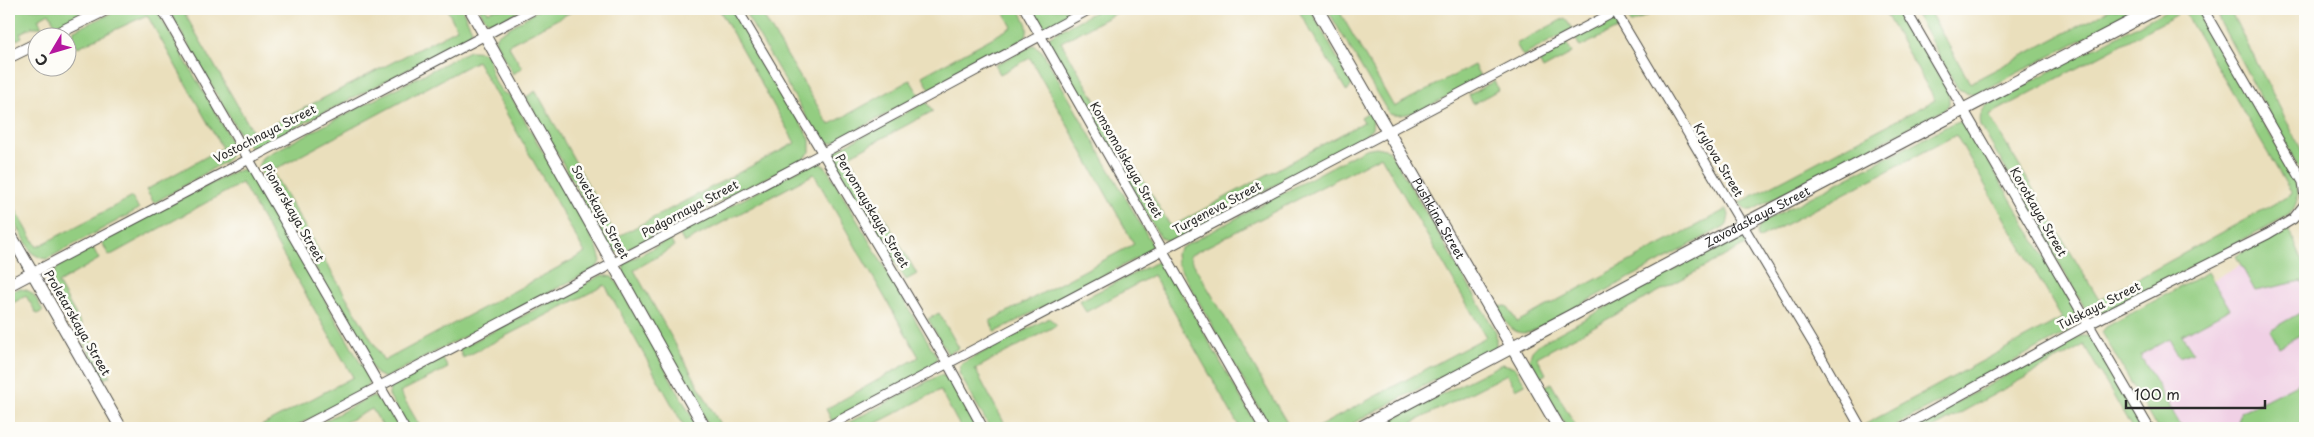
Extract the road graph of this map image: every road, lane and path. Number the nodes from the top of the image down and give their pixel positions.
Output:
1 (107, 9) edge
2 (162, 9) edge
3 (470, 9) edge
4 (535, 9) edge
5 (737, 9) edge
6 (1025, 9) edge
7 (1090, 9) edge
8 (1317, 9) edge
9 (1905, 9) edge
10 (2156, 9) edge
11 (2203, 9) edge
12 (1616, 10) edge
13 (68, 28) edge
14 (485, 36) junction
15 (1040, 36) junction
16 (28, 47) edge
17 (9, 56) edge
18 (1964, 109) junction
19 (1389, 130) junction
20 (823, 153) junction
21 (248, 158) junction
22 (2305, 198) edge
23 (2305, 204) edge
24 (1743, 225) junction
25 (9, 232) edge
26 (1163, 251) junction
27 (613, 264) junction
28 (32, 273) junction
29 (9, 285) edge
30 (2089, 324) junction
31 (1513, 348) junction
32 (948, 364) junction
33 (379, 387) junction
34 (121, 428) edge
35 (300, 428) edge
36 (404, 428) edge
37 (705, 428) edge
38 (826, 428) edge
39 (983, 428) edge
40 (1264, 428) edge
41 (1360, 428) edge
42 (1559, 428) edge
43 (1860, 428) edge
44 (1901, 428) edge
45 (2149, 428) edge

1 - 13 street
2 - 21 street, Pionerskaya Street
3 - 14 street, Sovetskaya Street
4 - 14 street, Vostochnaya Street
5 - 20 street, Pervomayskaya Street
6 - 15 street, Komsomolskaya Street
7 - 15 street, Podgornaya Street
8 - 19 main road, Pushkina Street
9 - 18 street, Korotkaya Street
10 - 18 main road, Zavodaskaya Street
11 - 22 street
12 - 19 street, Turgeneva Street
12 - 24 street, Krylova Street
14 - 21 street, Vostochnaya Street
14 - 27 street, Sovetskaya Street
15 - 20 street, Podgornaya Street
15 - 26 street, Komsomolskaya Street
16 - 17 street
18 - 24 main road, Zavodaskaya Street
18 - 30 street, Korotkaya Street
19 - 26 street, Turgeneva Street
19 - 31 main road, Pushkina Street
20 - 27 street, Podgornaya Street
20 - 32 street, Pervomayskaya Street
21 - 28 street, Vostochnaya Street
21 - 33 street, Pionerskaya Street
23 - 30 street, Tulskaya Street
24 - 31 main road, Zavodaskaya Street
24 - 43 street, Krylova Street
25 - 28 street, Proletarskaya Street
26 - 32 street, Turgeneva Street
26 - 40 street, Komsomolskaya Street
27 - 33 street, Podgornaya Street
27 - 37 street, Sovetskaya Street
28 - 29 street, Vostochnaya Street
28 - 34 street, Proletarskaya Street
30 - 44 street, Tulskaya Street
30 - 45 street, Korotkaya Street
31 - 41 main road, Zavodaskaya Street
31 - 42 main road, Pushkina Street
32 - 38 street, Turgeneva Street
32 - 39 street, Pervomayskaya Street
33 - 35 street, Podgornaya Street
33 - 36 street, Pionerskaya Street

